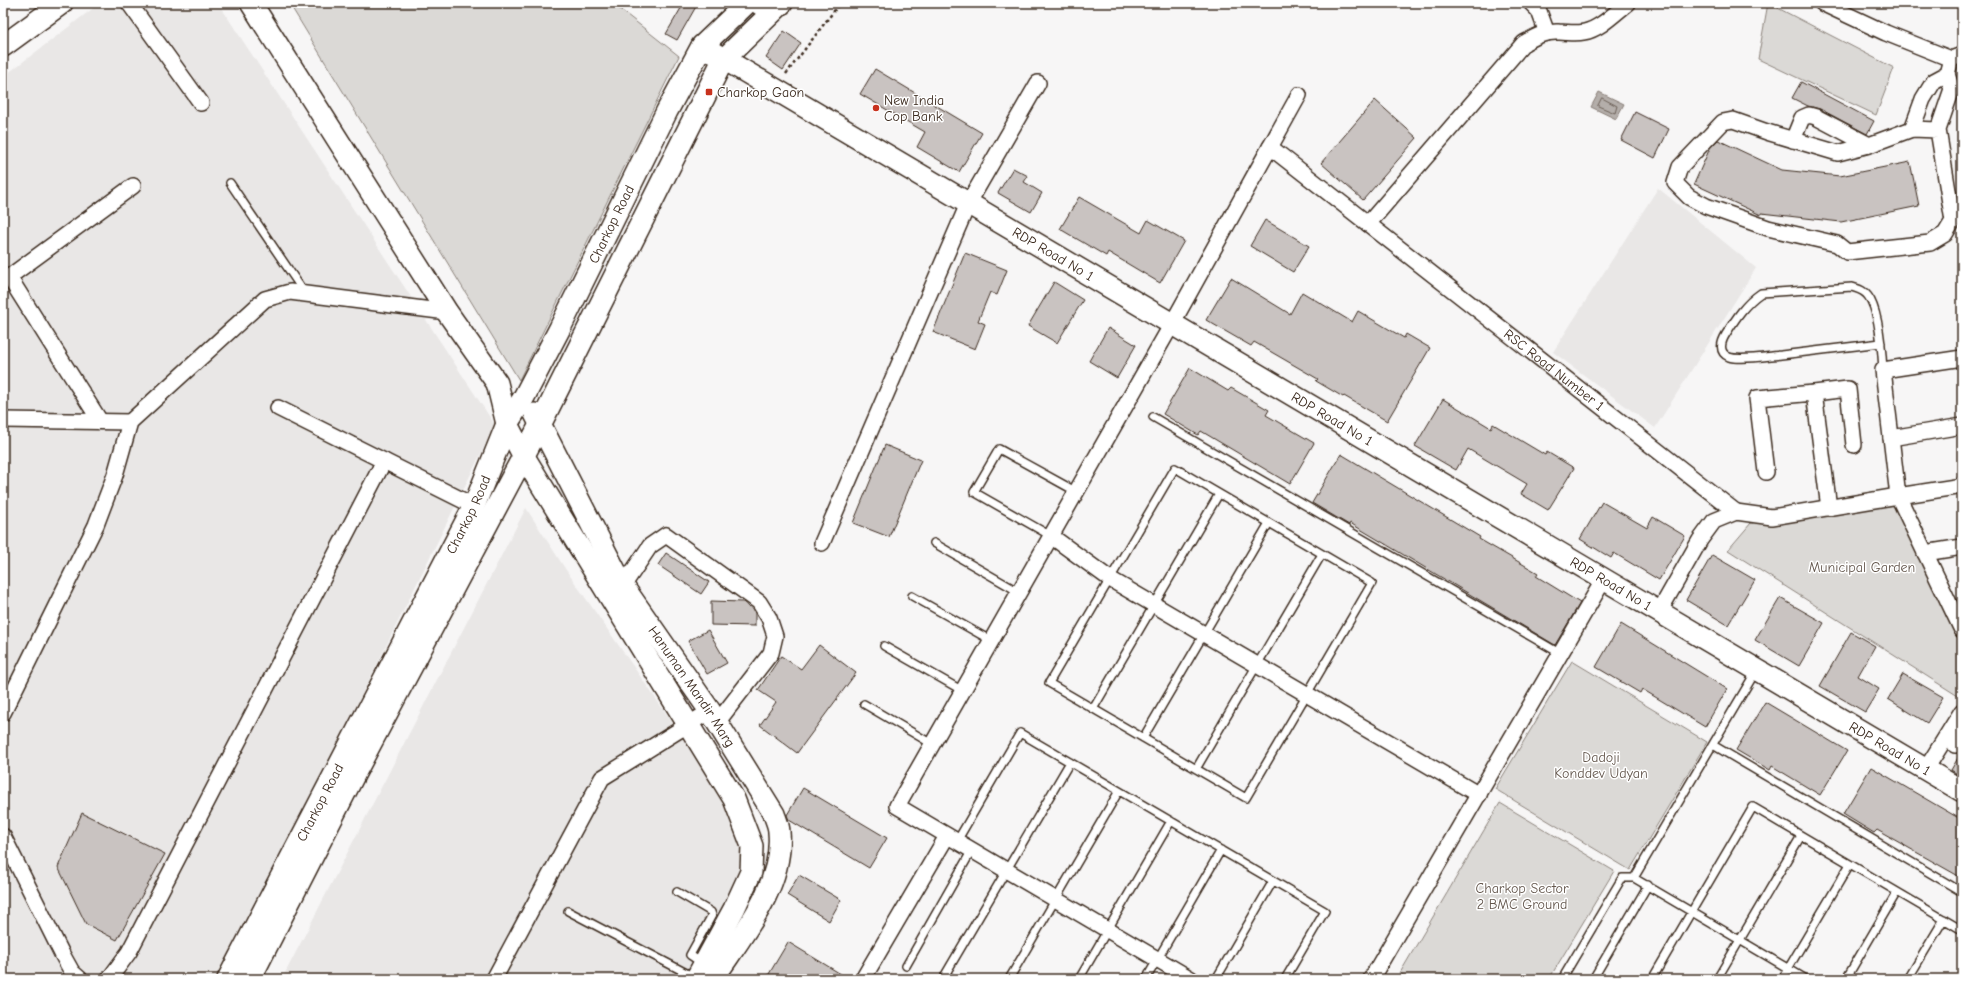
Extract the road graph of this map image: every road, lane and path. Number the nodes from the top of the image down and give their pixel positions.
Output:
1 (40, 3) edge
2 (62, 3) edge
3 (129, 3) edge
4 (251, 3) edge
5 (746, 3) edge
6 (753, 3) edge
7 (840, 3) edge
8 (1532, 3) edge
9 (1628, 3) edge
10 (1822, 3) edge
11 (777, 9) edge
12 (1547, 33) junction
13 (5, 37) edge
14 (702, 46) junction
15 (1957, 57) edge
16 (724, 60) junction
17 (1947, 74) junction
18 (1038, 83) dead end
19 (774, 89) junction
20 (1299, 95) dead end
21 (201, 103) dead end
22 (1912, 129) junction
23 (1938, 130) junction
24 (1793, 140) junction
25 (1869, 145) junction
26 (1270, 148) junction
27 (230, 183) dead end
28 (133, 186) dead end
29 (968, 204) junction
30 (1368, 224) junction
31 (6, 279) edge
32 (305, 294) junction
33 (448, 312) junction
34 (1172, 324) junction
35 (1881, 343) junction
36 (1962, 358) edge
37 (1883, 370) junction
38 (498, 383) junction
39 (1814, 393) junction
40 (524, 397) junction
41 (278, 408) dead end
42 (1153, 416) dead end
43 (3, 420) edge
44 (100, 421) junction
45 (130, 422) junction
46 (541, 423) junction
47 (507, 424) junction
48 (1962, 426) edge
49 (1891, 438) junction
50 (1854, 445) dead end
51 (523, 455) junction
52 (384, 461) junction
53 (1766, 472) dead end
54 (1962, 486) edge
55 (1077, 492) junction
56 (1219, 494) junction
57 (1898, 496) junction
58 (474, 506) junction
59 (1829, 508) junction
60 (1736, 512) junction
61 (1269, 523) junction
62 (1051, 536) junction
63 (822, 543) dead end
64 (934, 543) dead end
65 (1962, 547) edge
66 (1925, 553) junction
67 (1322, 554) junction
68 (1110, 579) junction
69 (1604, 579) junction
70 (623, 586) junction
71 (1020, 592) junction
72 (912, 596) dead end
73 (1154, 605) junction
74 (1956, 606) edge
75 (1659, 612) junction
76 (1962, 630) edge
77 (1204, 634) junction
78 (992, 641) junction
79 (884, 646) dead end
80 (1561, 654) junction
81 (1257, 665) junction
82 (1757, 669) junction
83 (963, 691) junction
84 (1306, 694) junction
85 (864, 704) dead end
86 (1093, 709) junction
87 (1962, 711) edge
88 (3, 713) edge
89 (713, 717) junction
90 (688, 725) junction
91 (1143, 738) junction
92 (932, 744) junction
93 (1713, 745) junction
94 (1070, 762) junction
95 (1196, 769) junction
96 (1926, 769) junction
97 (1962, 790) edge
98 (1119, 791) junction
99 (1478, 795) junction
100 (1171, 821) junction
101 (3, 836) edge
102 (1802, 836) junction
103 (952, 838) junction
104 (972, 850) junction
105 (1221, 850) junction
106 (1850, 864) junction
107 (1006, 870) junction
108 (1634, 878) junction
109 (1273, 881) junction
110 (1648, 885) junction
111 (677, 892) dead end
112 (1897, 892) junction
113 (1962, 892) edge
114 (1055, 899) junction
115 (568, 911) dead end
116 (1692, 911) junction
117 (1944, 919) junction
118 (1108, 930) junction
119 (1962, 930) edge
120 (1740, 940) junction
121 (1157, 959) junction
122 (906, 966) dead end
123 (1788, 968) junction
124 (702, 976) edge
125 (80, 979) edge
126 (109, 979) edge
127 (228, 979) edge
128 (250, 979) edge
129 (494, 979) edge
130 (863, 979) edge
131 (953, 979) edge
132 (1009, 979) edge
133 (1079, 979) edge
134 (1146, 979) edge
135 (1191, 979) edge
136 (1216, 979) edge
137 (1285, 979) edge
138 (1371, 979) edge
139 (1562, 979) edge
140 (1593, 979) edge
141 (1652, 979) edge
142 (1717, 979) edge
143 (1782, 979) edge
144 (1806, 979) edge
145 (1846, 979) edge
146 (1908, 979) edge

1 - 13 street
2 - 13 street
3 - 21 street
4 - 33 street
5 - 14 street, Charkop Road
6 - 11 street
7 - 19 path
8 - 12 street
9 - 12 street
10 - 15 street
11 - 16 street, Charkop Road
12 - 30 street
14 - 16 street, RDP Road No 1
14 - 40 street, Charkop Road
15 - 17 street
16 - 19 street, RDP Road No 1
16 - 46 street, Charkop Road
17 - 22 street
17 - 23 street
18 - 29 street
19 - 29 street, RDP Road No 1
20 - 26 street
22 - 23 street
22 - 25 street
23 - 24 street
24 - 25 street
24 - 25 street
26 - 30 street, RSC Road Number 1
26 - 34 street
27 - 32 lane
28 - 31 street
29 - 34 street, RDP Road No 1
29 - 63 street
30 - 60 street, RSC Road Number 1
31 - 44 street
32 - 33 street
32 - 45 street
33 - 38 street
34 - 55 street
34 - 69 street, RDP Road No 1
35 - 35 lane
35 - 37 lane
36 - 37 street
37 - 49 street
38 - 40 street
38 - 47 street
39 - 50 street
39 - 53 street
39 - 59 street
40 - 46 street, Hanuman Mandir Marg
40 - 47 street, Charkop Road
41 - 52 street
42 - 80 lane
43 - 44 street
44 - 45 street
45 - 88 street
46 - 51 street, Charkop Road
46 - 70 street, Hanuman Mandir Marg
47 - 51 street
47 - 58 street, Charkop Road
48 - 49 street
49 - 57 street
51 - 90 street
51 - 128 street, Charkop Road
52 - 58 street
52 - 126 street
54 - 57 street
55 - 62 street
55 - 62 lane
56 - 61 lane
56 - 68 lane
56 - 73 lane
57 - 59 street
57 - 66 street
58 - 127 street, Charkop Road
59 - 60 street
60 - 75 street
61 - 67 lane
61 - 77 lane
62 - 68 street
62 - 71 street
64 - 71 lane
65 - 66 street
66 - 74 street
67 - 81 lane
67 - 84 lane
68 - 73 street
68 - 86 lane
69 - 75 street, RDP Road No 1
69 - 80 street
70 - 89 street, Hanuman Mandir Marg
70 - 89 street
71 - 78 street
72 - 78 lane
73 - 77 street
73 - 86 lane
74 - 76 street
75 - 82 street, RDP Road No 1
77 - 81 street
77 - 91 lane
78 - 83 street
79 - 83 lane
80 - 99 street
81 - 84 street
81 - 95 lane
82 - 93 lane
82 - 96 street, RDP Road No 1
83 - 92 street
84 - 95 lane
84 - 99 street
85 - 92 lane
86 - 91 lane
87 - 96 street
89 - 90 street
89 - 124 street, Hanuman Mandir Marg
90 - 124 street
90 - 129 street
91 - 95 lane
92 - 103 street
93 - 108 lane
93 - 113 lane
94 - 98 lane
94 - 103 lane
94 - 107 lane
96 - 97 street, RDP Road No 1
98 - 100 lane
98 - 114 lane
99 - 138 street
100 - 105 lane
100 - 118 lane
101 - 125 street
102 - 106 lane
102 - 116 lane
102 - 120 lane
103 - 104 street
103 - 130 street
104 - 107 street
104 - 122 lane
105 - 109 lane
105 - 121 lane
106 - 112 lane
106 - 123 lane
107 - 114 street
107 - 131 lane
108 - 110 lane
108 - 139 lane
109 - 136 lane
109 - 137 lane
110 - 116 lane
110 - 140 lane
111 - 124 lane
112 - 117 lane
112 - 145 lane
114 - 118 street
114 - 132 lane
115 - 124 lane
116 - 120 lane
116 - 141 lane
117 - 119 lane
117 - 146 lane
118 - 121 street
118 - 133 lane
120 - 123 lane
120 - 142 lane
121 - 134 lane
121 - 135 street
123 - 143 lane
123 - 144 lane

